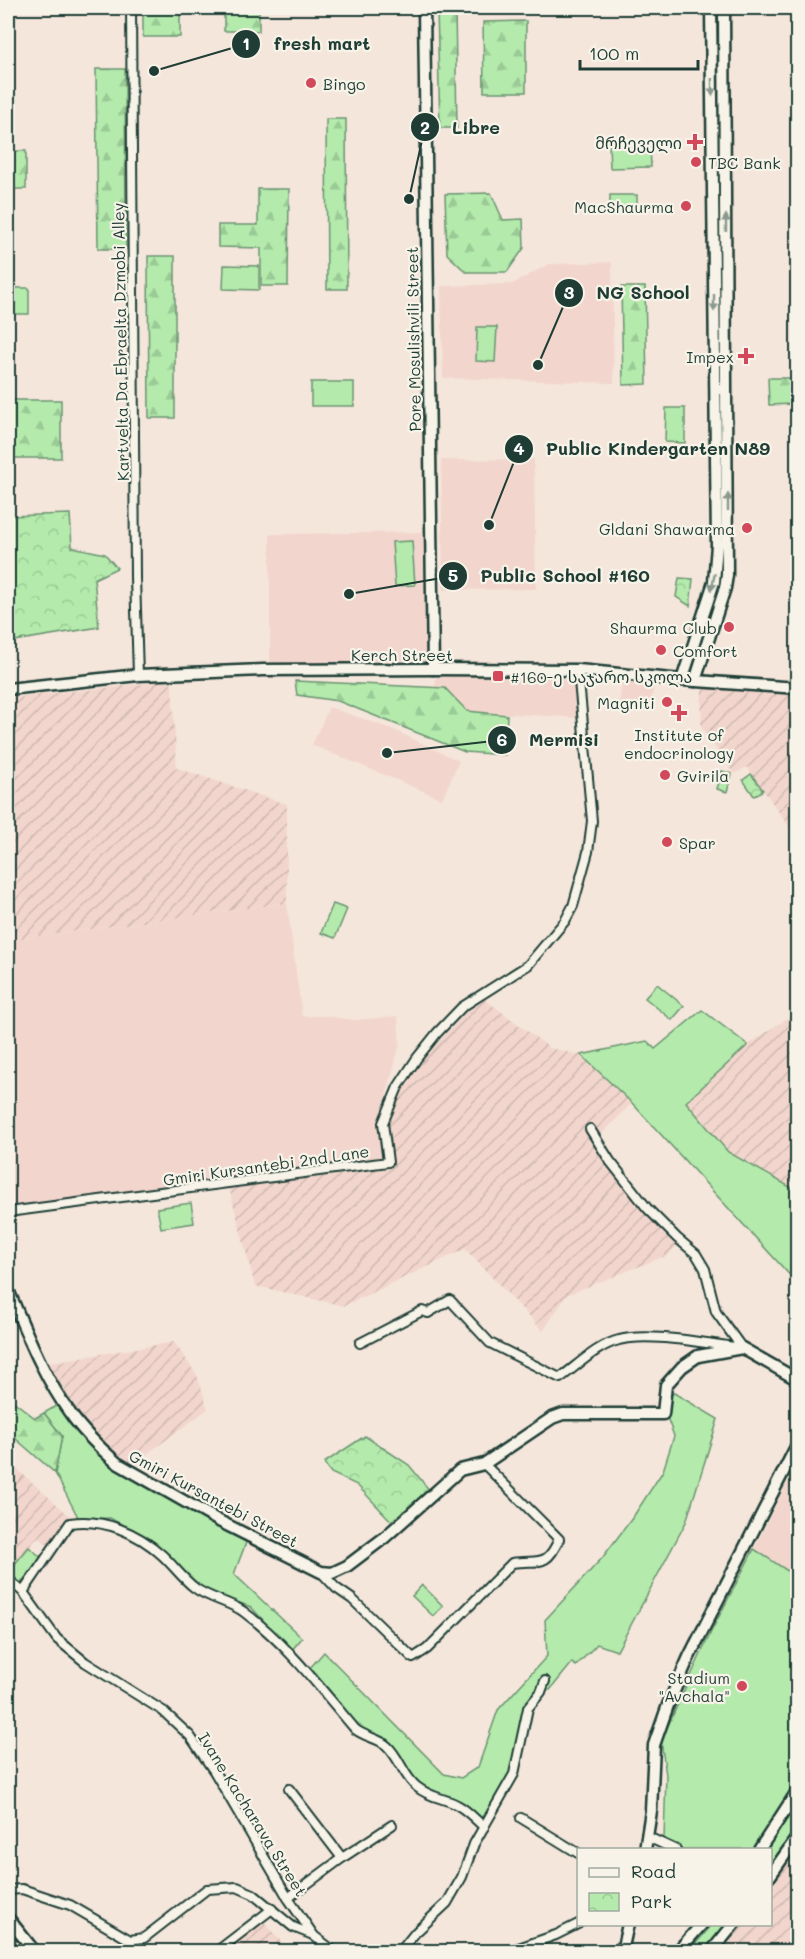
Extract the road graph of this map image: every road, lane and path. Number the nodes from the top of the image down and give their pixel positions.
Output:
1 (131, 8) edge
2 (424, 8) edge
3 (711, 8) edge
4 (724, 8) edge
5 (725, 118) junction
6 (712, 119) junction
7 (714, 266) junction
8 (726, 266) junction
9 (722, 480) junction
10 (723, 545) junction
11 (696, 635) junction
12 (708, 639) junction
13 (433, 669) junction
14 (578, 670) junction
15 (138, 675) junction
16 (682, 680) junction
17 (695, 681) junction
18 (798, 688) edge
19 (8, 689) edge
20 (590, 1129) dead end
21 (8, 1212) edge
22 (8, 1290) edge
23 (360, 1343) dead end
24 (742, 1348) junction
25 (798, 1380) edge
26 (798, 1443) edge
27 (484, 1464) junction
28 (321, 1572) junction
29 (8, 1579) edge
30 (24, 1592) junction
31 (545, 1681) dead end
32 (289, 1789) dead end
33 (798, 1790) edge
34 (521, 1818) dead end
35 (392, 1825) dead end
36 (484, 1827) junction
37 (798, 1836) edge
38 (648, 1837) junction
39 (645, 1848) edge
40 (672, 1848) edge
41 (760, 1848) edge
42 (577, 1853) edge
43 (342, 1858) junction
44 (772, 1875) edge
45 (8, 1890) edge
46 (288, 1898) junction
47 (272, 1910) junction
48 (8, 1918) edge
49 (577, 1925) edge
50 (628, 1926) edge
51 (700, 1926) edge
52 (732, 1926) edge
53 (314, 1936) junction
54 (35, 1952) edge
55 (216, 1952) edge
56 (335, 1952) edge
57 (400, 1952) edge
58 (507, 1952) edge
59 (622, 1952) edge
60 (677, 1952) edge
61 (711, 1952) edge

1 - 15 street, Kartvelta Da Ebraelta Dzmobi Alley
2 - 13 main road, Pore Mosulishvili Street
3 -> 6 main road
4 - 5 main road
5 - 6 main road
8 -> 5 main road
6 - 7 main road
7 - 8 main road
7 -> 9 main road
8 - 9 main road
9 - 10 main road
10 -> 11 main road
10 - 12 main road
11 - 12 main road
11 - 16 main road
12 - 17 main road
13 - 14 main road, Kerch Street
13 - 15 main road, Kerch Street
14 - 16 main road, Kerch Street
14 - 21 street, Gmiri Kursantebi 2nd Lane
15 - 19 main road, Kerch Street
16 - 17 main road, Kerch Street
17 - 18 main road, Kerch Street
20 - 24 street
22 - 28 main road, Gmiri Kursantebi Street
23 - 24 street
24 - 25 main road
24 - 27 main road
26 - 38 main road
27 - 28 main road
27 - 28 street
29 - 30 street, Ivane Kacharava Street
30 - 36 street
30 - 46 street, Ivane Kacharava Street
31 - 36 street
32 - 43 street
33 - 41 main road
34 - 42 street
35 - 43 street
36 - 57 street
37 - 44 main road
38 - 39 main road
38 - 40 street
43 - 46 street
45 - 47 street
46 - 53 street, Ivane Kacharava Street
47 - 53 street
47 - 55 street
48 - 54 main road
49 - 58 street
50 - 59 main road
51 - 60 main road
52 - 61 main road
53 - 56 street, Ivane Kacharava Street

